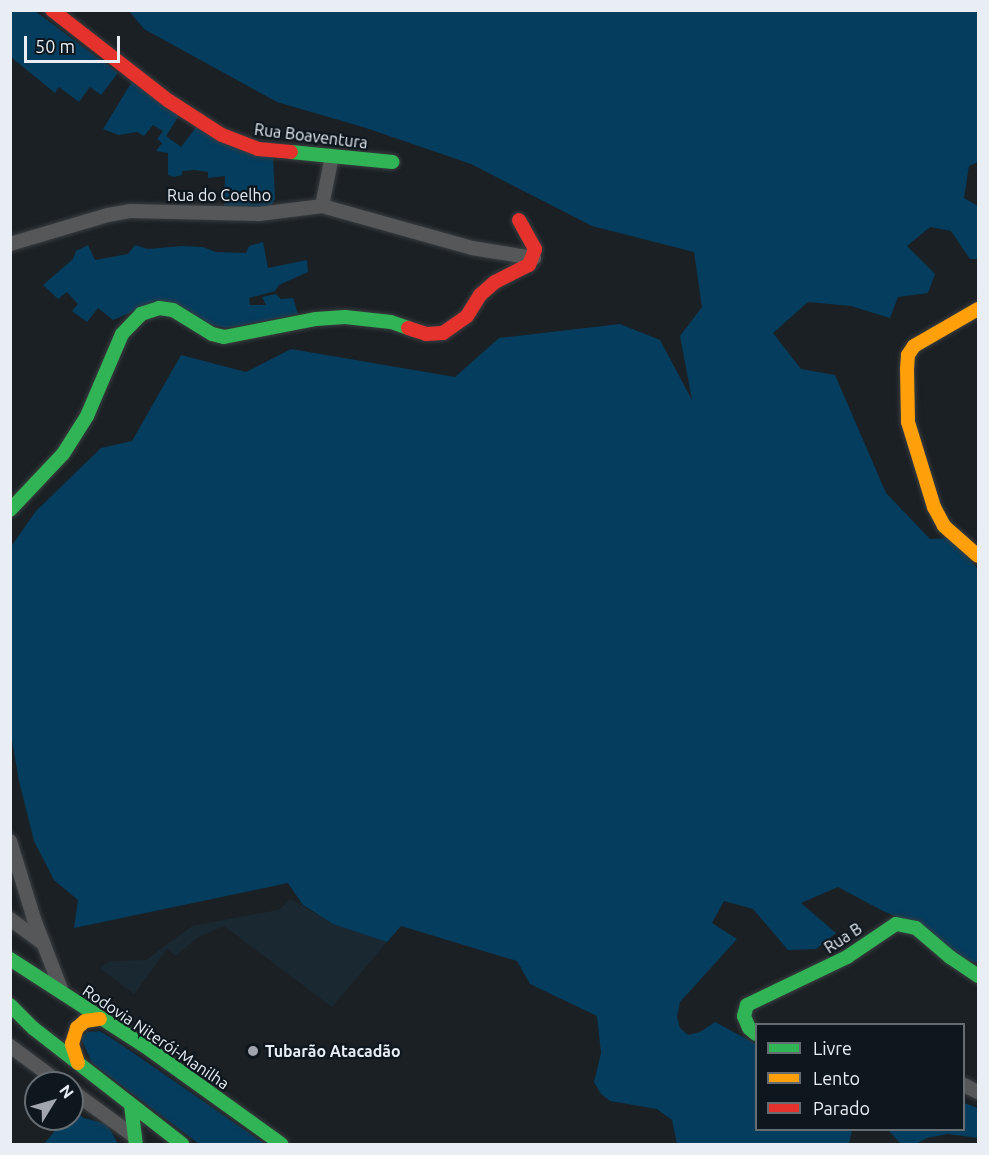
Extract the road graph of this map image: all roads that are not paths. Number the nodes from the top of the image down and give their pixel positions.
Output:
1 (52, 10) edge
2 (332, 156) junction
3 (393, 162) dead end
4 (322, 206) junction
5 (519, 220) dead end
6 (10, 244) edge
7 (534, 258) junction
8 (978, 309) edge
9 (10, 510) edge
10 (978, 556) edge
11 (10, 841) edge
12 (10, 919) edge
13 (45, 944) junction
14 (10, 959) edge
15 (978, 976) edge
16 (62, 995) junction
17 (10, 1005) edge
18 (100, 1019) junction
19 (755, 1033) edge
20 (10, 1046) edge
21 (78, 1063) junction
22 (44, 1071) edge
23 (84, 1100) edge
24 (131, 1105) junction
25 (136, 1141) edge
26 (182, 1144) edge
27 (281, 1144) edge

1 - 2 main road, Rua Boaventura
2 - 3 main road, Rua Boaventura
2 - 4 street
4 - 6 street, Rua do Coelho
4 - 7 street, Rua do Coelho
5 - 7 main road
7 - 9 main road
8 - 10 main road
11 - 13 street
12 - 13 street
13 - 16 street
14 - 16 main road, Rodovia Niterói-Manilha
15 - 19 main road, Rua B
16 - 18 main road, Rodovia Niterói-Manilha
17 - 21 main road
18 - 21 main road
18 - 27 main road, Rodovia Niterói-Manilha
20 - 22 street
21 - 24 main road
23 - 25 street
24 - 25 main road
24 - 26 main road

